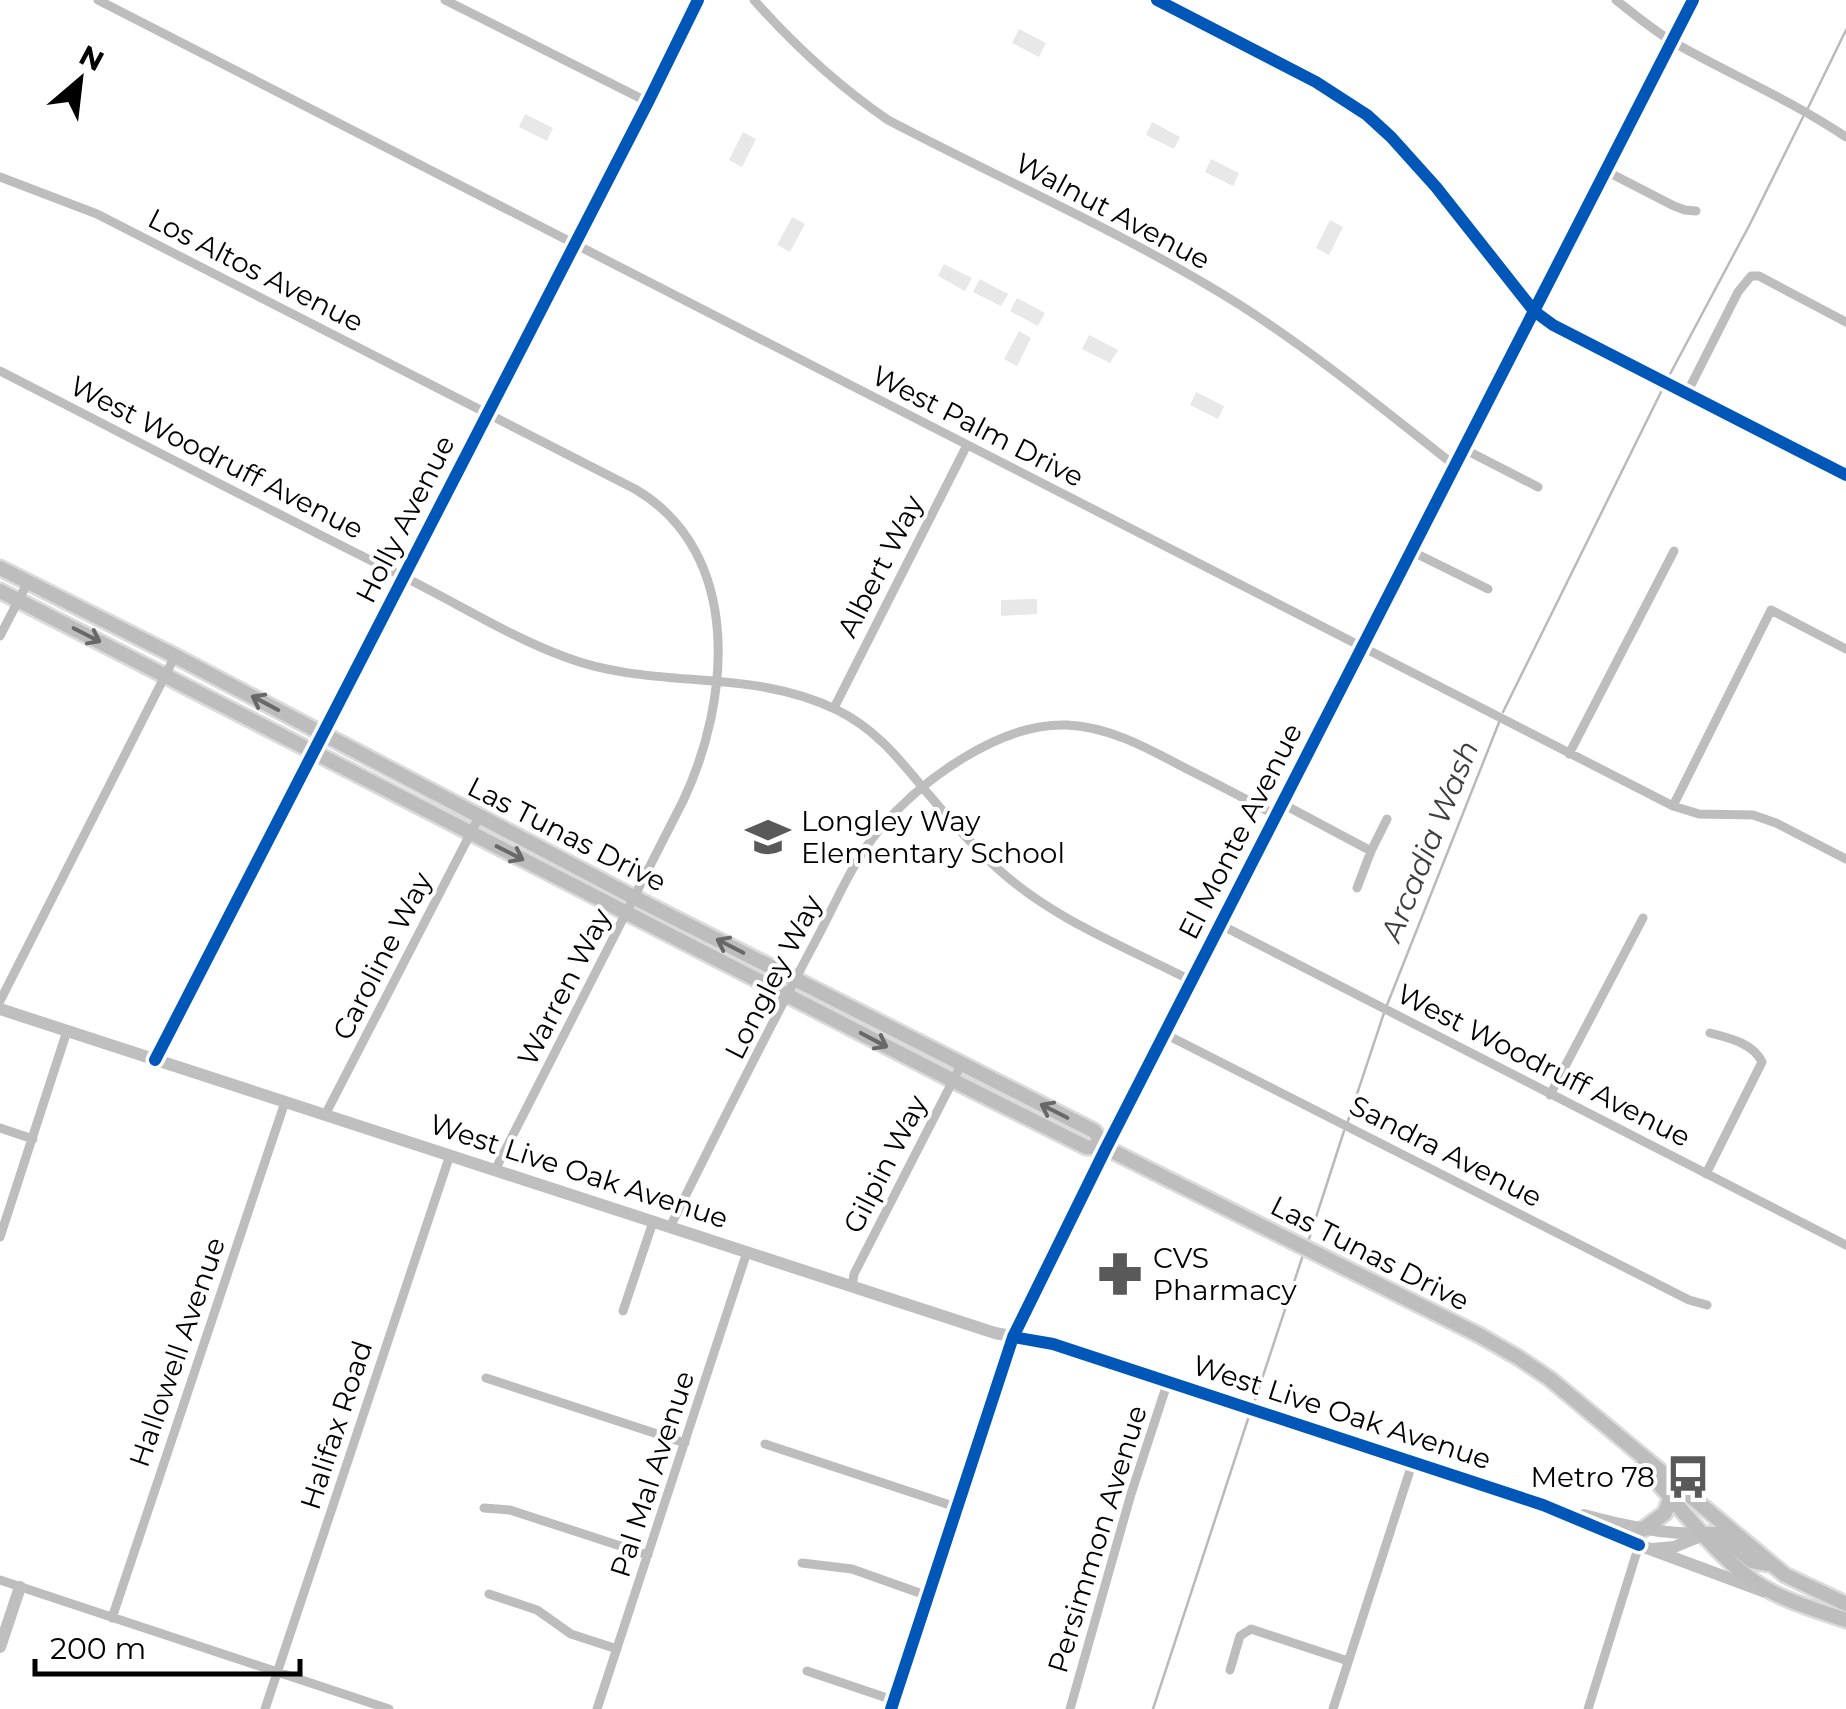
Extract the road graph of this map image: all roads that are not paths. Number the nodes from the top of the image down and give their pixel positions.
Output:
1 (98, 0) edge
2 (445, 0) edge
3 (698, 0) edge
4 (754, 0) edge
5 (1157, 0) edge
6 (1616, 0) edge
7 (1694, 0) edge
8 (1672, 42) junction
9 (648, 102) junction
10 (1846, 136) edge
11 (1606, 172) junction
12 (0, 177) edge
13 (1696, 211) dead end
14 (574, 245) junction
15 (1534, 310) junction
16 (1846, 322) edge
17 (0, 372) edge
18 (1687, 393) junction
19 (486, 414) junction
20 (967, 445) junction
21 (1462, 448) junction
22 (1454, 465) junction
23 (1846, 475) edge
24 (1538, 487) dead end
25 (1674, 551) dead end
26 (1411, 552) junction
27 (0, 568) edge
28 (403, 577) junction
29 (28, 582) junction
30 (0, 590) edge
31 (1488, 590) dead end
32 (19, 600) junction
33 (0, 636) edge
34 (1361, 647) junction
35 (1846, 649) edge
36 (175, 656) junction
37 (165, 675) junction
38 (716, 681) junction
39 (834, 708) junction
40 (323, 733) junction
41 (314, 752) junction
42 (1569, 754) junction
43 (922, 786) junction
44 (1673, 806) junction
45 (1278, 809) junction
46 (478, 817) junction
47 (1387, 819) dead end
48 (470, 833) junction
49 (1371, 851) junction
50 (1846, 859) edge
51 (1357, 888) dead end
52 (634, 898) junction
53 (627, 913) junction
54 (1643, 918) dead end
55 (1220, 925) junction
56 (796, 980) junction
57 (1192, 981) junction
58 (788, 994) junction
59 (0, 1001) edge
60 (0, 1009) edge
61 (67, 1032) junction
62 (1710, 1033) dead end
63 (1165, 1034) junction
64 (155, 1060) junction
65 (962, 1064) junction
66 (954, 1081) junction
67 (1550, 1095) junction
68 (285, 1102) junction
69 (325, 1115) junction
70 (0, 1128) edge
71 (33, 1138) junction
72 (1106, 1148) junction
73 (450, 1155) junction
74 (495, 1170) junction
75 (1706, 1174) junction
76 (654, 1222) junction
77 (670, 1227) junction
78 (0, 1237) edge
79 (1846, 1245) edge
80 (747, 1252) junction
81 (852, 1287) junction
82 (1708, 1305) dead end
83 (624, 1310) dead end
84 (1013, 1336) junction
85 (486, 1378) dead end
86 (1168, 1382) junction
87 (1600, 1422) junction
88 (685, 1443) junction
89 (765, 1444) dead end
90 (1412, 1461) junction
91 (1671, 1496) junction
92 (956, 1507) junction
93 (484, 1508) dead end
94 (1724, 1522) junction
95 (1704, 1534) junction
96 (1644, 1542) junction
97 (648, 1554) junction
98 (802, 1563) dead end
99 (1771, 1564) junction
100 (0, 1580) edge
101 (20, 1586) junction
102 (490, 1594) dead end
103 (928, 1596) junction
104 (1799, 1603) junction
105 (1846, 1604) edge
106 (112, 1618) junction
107 (1846, 1620) edge
108 (0, 1647) edge
109 (617, 1649) junction
110 (1348, 1661) junction
111 (1230, 1670) dead end
112 (278, 1671) junction
113 (806, 1672) dead end
114 (892, 1705) edge
115 (265, 1709) edge
116 (389, 1709) edge
117 (597, 1709) edge
118 (1070, 1709) edge
119 (1333, 1709) edge
120 (1588, 1709) edge

1 - 14 street, West Palm Drive
2 - 9 street
3 - 9 street, Holly Avenue
4 - 22 street, Walnut Avenue
5 - 15 street
6 - 8 street
7 - 8 street, El Monte Avenue
8 - 10 street
8 - 11 street, El Monte Avenue
9 - 14 street, Holly Avenue
11 - 13 street
11 - 15 street, El Monte Avenue
12 - 19 street, Los Altos Avenue
14 - 19 street, Holly Avenue
14 - 20 street, West Palm Drive
15 - 18 street
15 - 21 street, El Monte Avenue
16 - 18 street
17 - 28 street, West Woodruff Avenue
18 - 23 street
19 - 28 street, Holly Avenue
19 - 38 street, Warren Way
20 - 34 street, West Palm Drive
20 - 39 street, Albert Way
21 - 22 street, El Monte Avenue
21 - 24 street
22 - 26 street, El Monte Avenue
25 - 42 street
26 - 31 street
26 - 34 street, El Monte Avenue
27 - 29 main road, Las Tunas Drive
28 - 38 street, West Woodruff Avenue
28 - 40 street, Holly Avenue
29 - 32 street
29 - 36 main road, Las Tunas Drive
30 - 32 main road, Las Tunas Drive
32 - 33 street
32 -> 37 main road, Las Tunas Drive
34 - 42 street, West Palm Drive
34 - 45 street, El Monte Avenue
35 - 44 street
36 - 37 street
40 -> 36 main road, Las Tunas Drive
37 - 41 main road, Las Tunas Drive
37 - 59 street
38 - 39 street, West Woodruff Avenue
38 - 52 street, Warren Way
39 - 43 street, West Woodruff Avenue
40 - 41 street, Holly Avenue
40 - 46 main road, Las Tunas Drive
41 - 48 main road, Las Tunas Drive
41 - 64 street, Holly Avenue
42 - 44 street, West Palm Drive
43 - 45 street, Longley Way
43 - 56 street, Longley Way
43 - 57 street, West Woodruff Avenue
44 - 50 street, West Palm Drive
45 - 49 street, Longley Way
45 - 55 street, El Monte Avenue
46 - 48 street, Caroline Way
46 - 52 main road, Las Tunas Drive
47 - 49 street
48 -> 53 main road, Las Tunas Drive
48 - 69 street, Caroline Way
49 - 51 street
52 - 53 street, Warren Way
56 -> 52 main road, Las Tunas Drive
53 - 58 main road, Las Tunas Drive
53 - 74 street, Warren Way
54 - 67 street
55 - 57 street, El Monte Avenue
55 - 67 street, West Woodruff Avenue
56 - 58 street, Longley Way
56 - 65 main road, Las Tunas Drive
57 - 63 street, El Monte Avenue
58 -> 66 main road, Las Tunas Drive
58 - 77 street, Longley Way
60 - 61 street, West Live Oak Avenue
61 - 64 street, West Live Oak Avenue
61 - 71 street
62 - 75 street
63 - 72 street, El Monte Avenue
63 - 82 street, Sandra Avenue
64 - 68 street, West Live Oak Avenue
65 - 66 street, Gilpin Way
72 -> 65 main road, Las Tunas Drive
66 - 72 main road, Las Tunas Drive
66 - 81 street, Gilpin Way
67 - 75 street, West Woodruff Avenue
68 - 69 street, West Live Oak Avenue
68 - 106 street, Hallowell Avenue
69 - 73 street, West Live Oak Avenue
70 - 71 street
71 - 78 street
72 - 84 street, El Monte Avenue
72 - 87 main road, Las Tunas Drive
73 - 74 street, West Live Oak Avenue
73 - 112 street, Halifax Road
74 - 76 street, West Live Oak Avenue
75 - 79 street, West Woodruff Avenue
76 - 77 street, West Live Oak Avenue
76 - 83 street
77 - 80 street, West Live Oak Avenue
80 - 81 street, West Live Oak Avenue
80 - 88 street, Pal Mal Avenue
81 - 84 street, West Live Oak Avenue
84 - 86 street, West Live Oak Avenue
84 - 92 street, El Monte Avenue
85 - 88 street
86 - 90 street, West Live Oak Avenue
86 - 118 street, Persimmon Avenue
87 - 91 main road, Las Tunas Drive
87 - 94 main road, Las Tunas Drive
88 - 97 street, Pal Mal Avenue
89 - 92 street
90 - 96 street, West Live Oak Avenue
90 - 110 street
91 - 95 main road, Las Tunas Drive
91 - 96 main road
92 - 103 street, El Monte Avenue
93 - 97 street
94 - 95 street
94 - 99 main road, Las Tunas Drive
95 - 96 street, West Live Oak Avenue
95 - 96 street
95 - 99 main road
95 - 104 main road, Las Tunas Drive
96 - 104 street, West Live Oak Avenue
96 - 120 street
97 - 109 street, Pal Mal Avenue
98 - 103 street
99 - 105 main road, Las Tunas Drive
100 - 101 street
101 - 106 street
101 - 108 street
102 - 109 street
103 - 114 street, El Monte Avenue
104 - 107 main road, Las Tunas Drive
106 - 112 street
109 - 117 street, Pal Mal Avenue
110 - 111 street
110 - 119 street
112 - 115 street, Halifax Road
112 - 116 street
113 - 114 street

